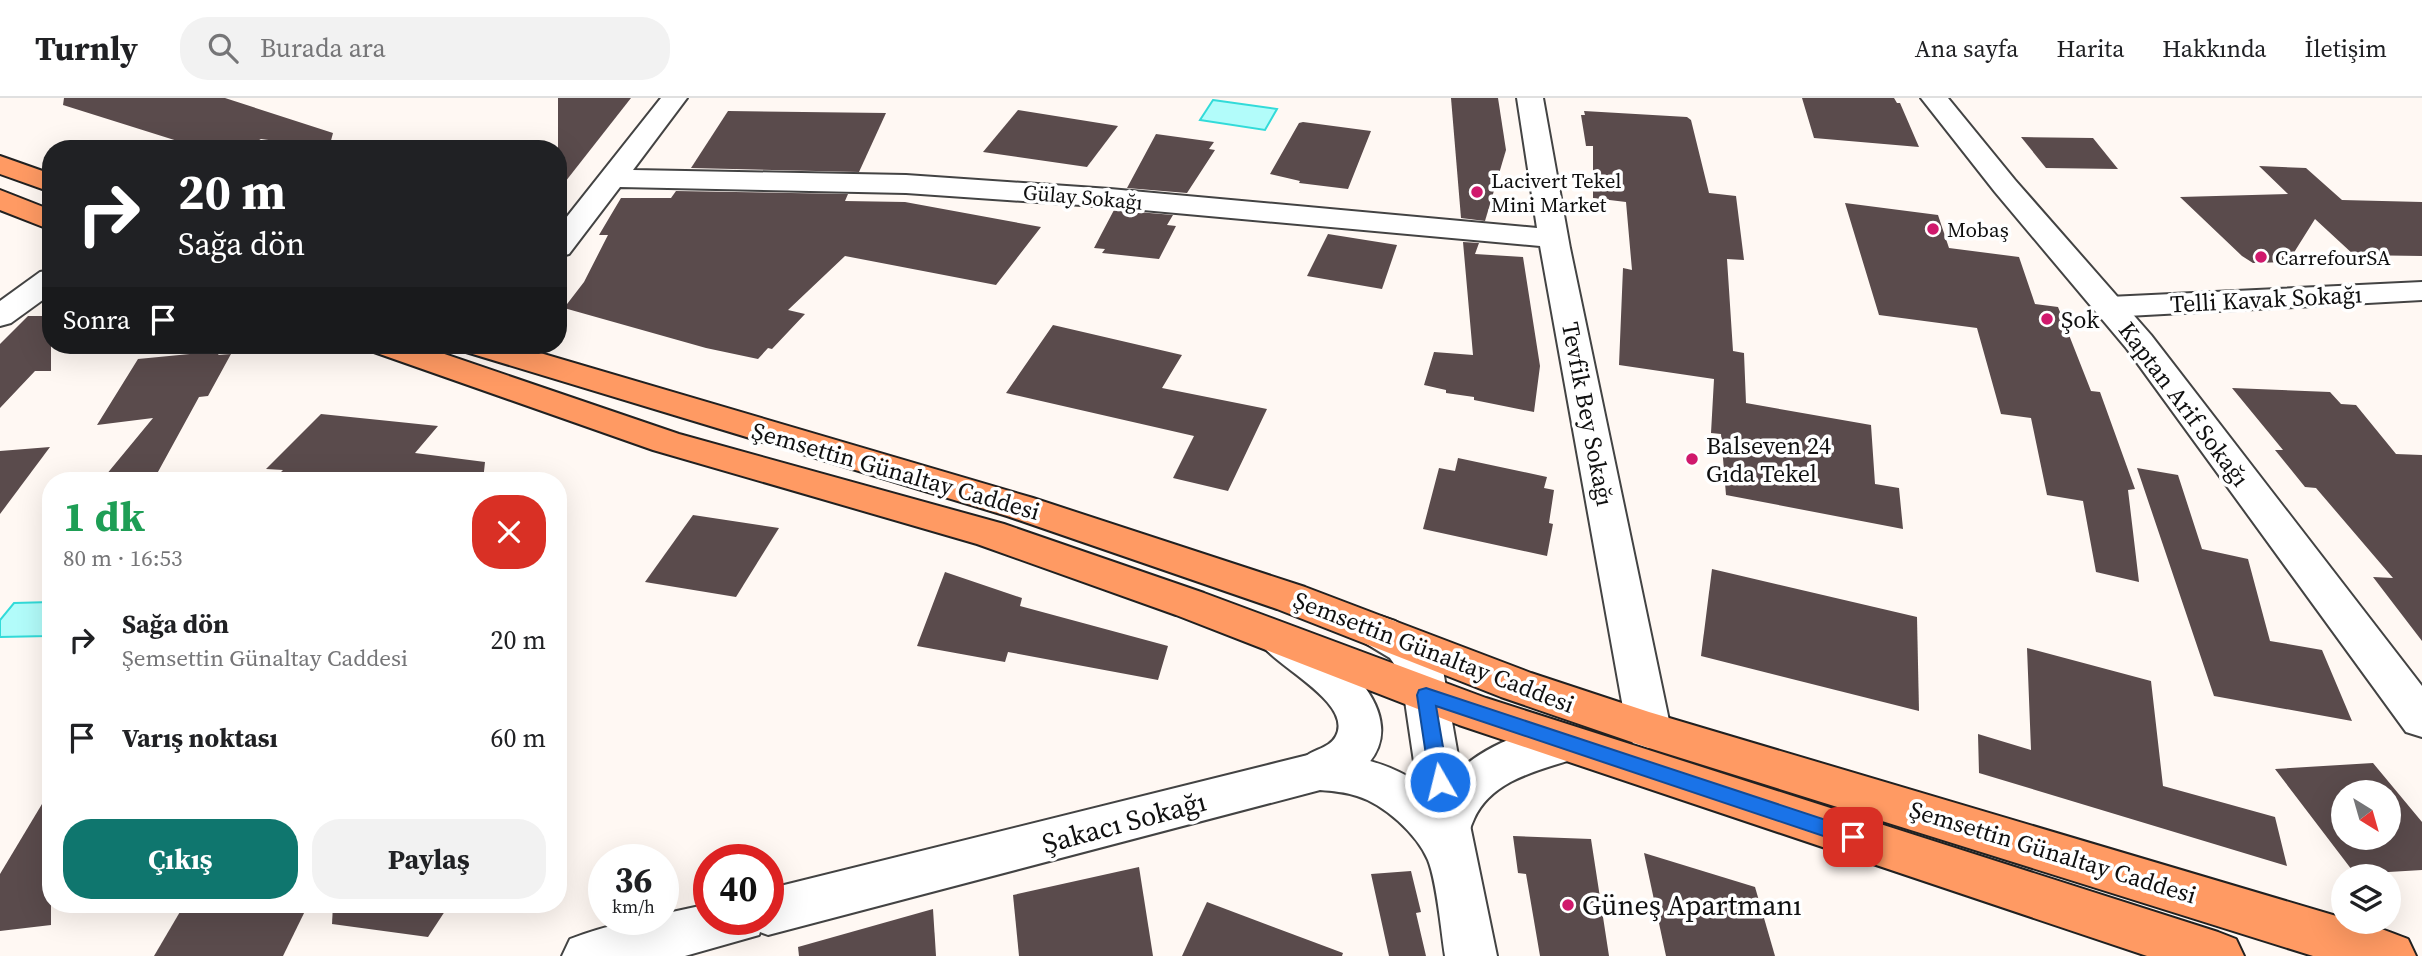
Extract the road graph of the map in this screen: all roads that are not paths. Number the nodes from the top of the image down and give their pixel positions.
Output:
1 (674, 98) edge
2 (1530, 98) edge
3 (1934, 98) edge
4 (0, 164) edge
5 (612, 178) junction
6 (42, 180) edge
7 (0, 199) edge
8 (42, 217) edge
9 (567, 236) edge
10 (1553, 238) junction
11 (42, 286) edge
12 (2422, 291) edge
13 (2109, 307) junction
14 (0, 316) edge
15 (412, 354) edge
16 (509, 354) edge
17 (1372, 628) junction
18 (1269, 634) junction
19 (1426, 695) junction
20 (2421, 718) edge
21 (1649, 730) junction
22 (1567, 743) junction
23 (1320, 771) junction
24 (1449, 842) junction
25 (784, 908) edge
26 (693, 931) edge
27 (588, 956) edge
28 (1471, 956) edge
29 (2218, 956) edge
30 (2390, 956) edge

1 - 5 street
2 - 10 street, Tevfik Bey Sokağı
3 - 13 street, Kaptan Arif Sokağı
4 - 6 main road
5 - 9 street
5 - 10 street, Gülay Sokağı
7 - 8 main road
10 - 21 street, Tevfik Bey Sokağı
11 - 14 street
12 - 13 street, Telli Kavak Sokağı
13 - 20 street, Kaptan Arif Sokağı
15 - 18 main road, Şemsettin Günaltay Caddesi
16 - 17 main road, Şemsettin Günaltay Caddesi
17 - 19 street
17 - 21 main road, Şemsettin Günaltay Caddesi
18 - 19 main road, Şemsettin Günaltay Caddesi
18 - 23 street
19 - 22 main road, Şemsettin Günaltay Caddesi
19 - 24 street
21 - 30 main road, Şemsettin Günaltay Caddesi
22 - 24 street
22 - 29 main road, Şemsettin Günaltay Caddesi
23 - 24 street, Şakacı Sokağı
23 - 25 street, Şakacı Sokağı
24 - 28 street
26 - 27 street

